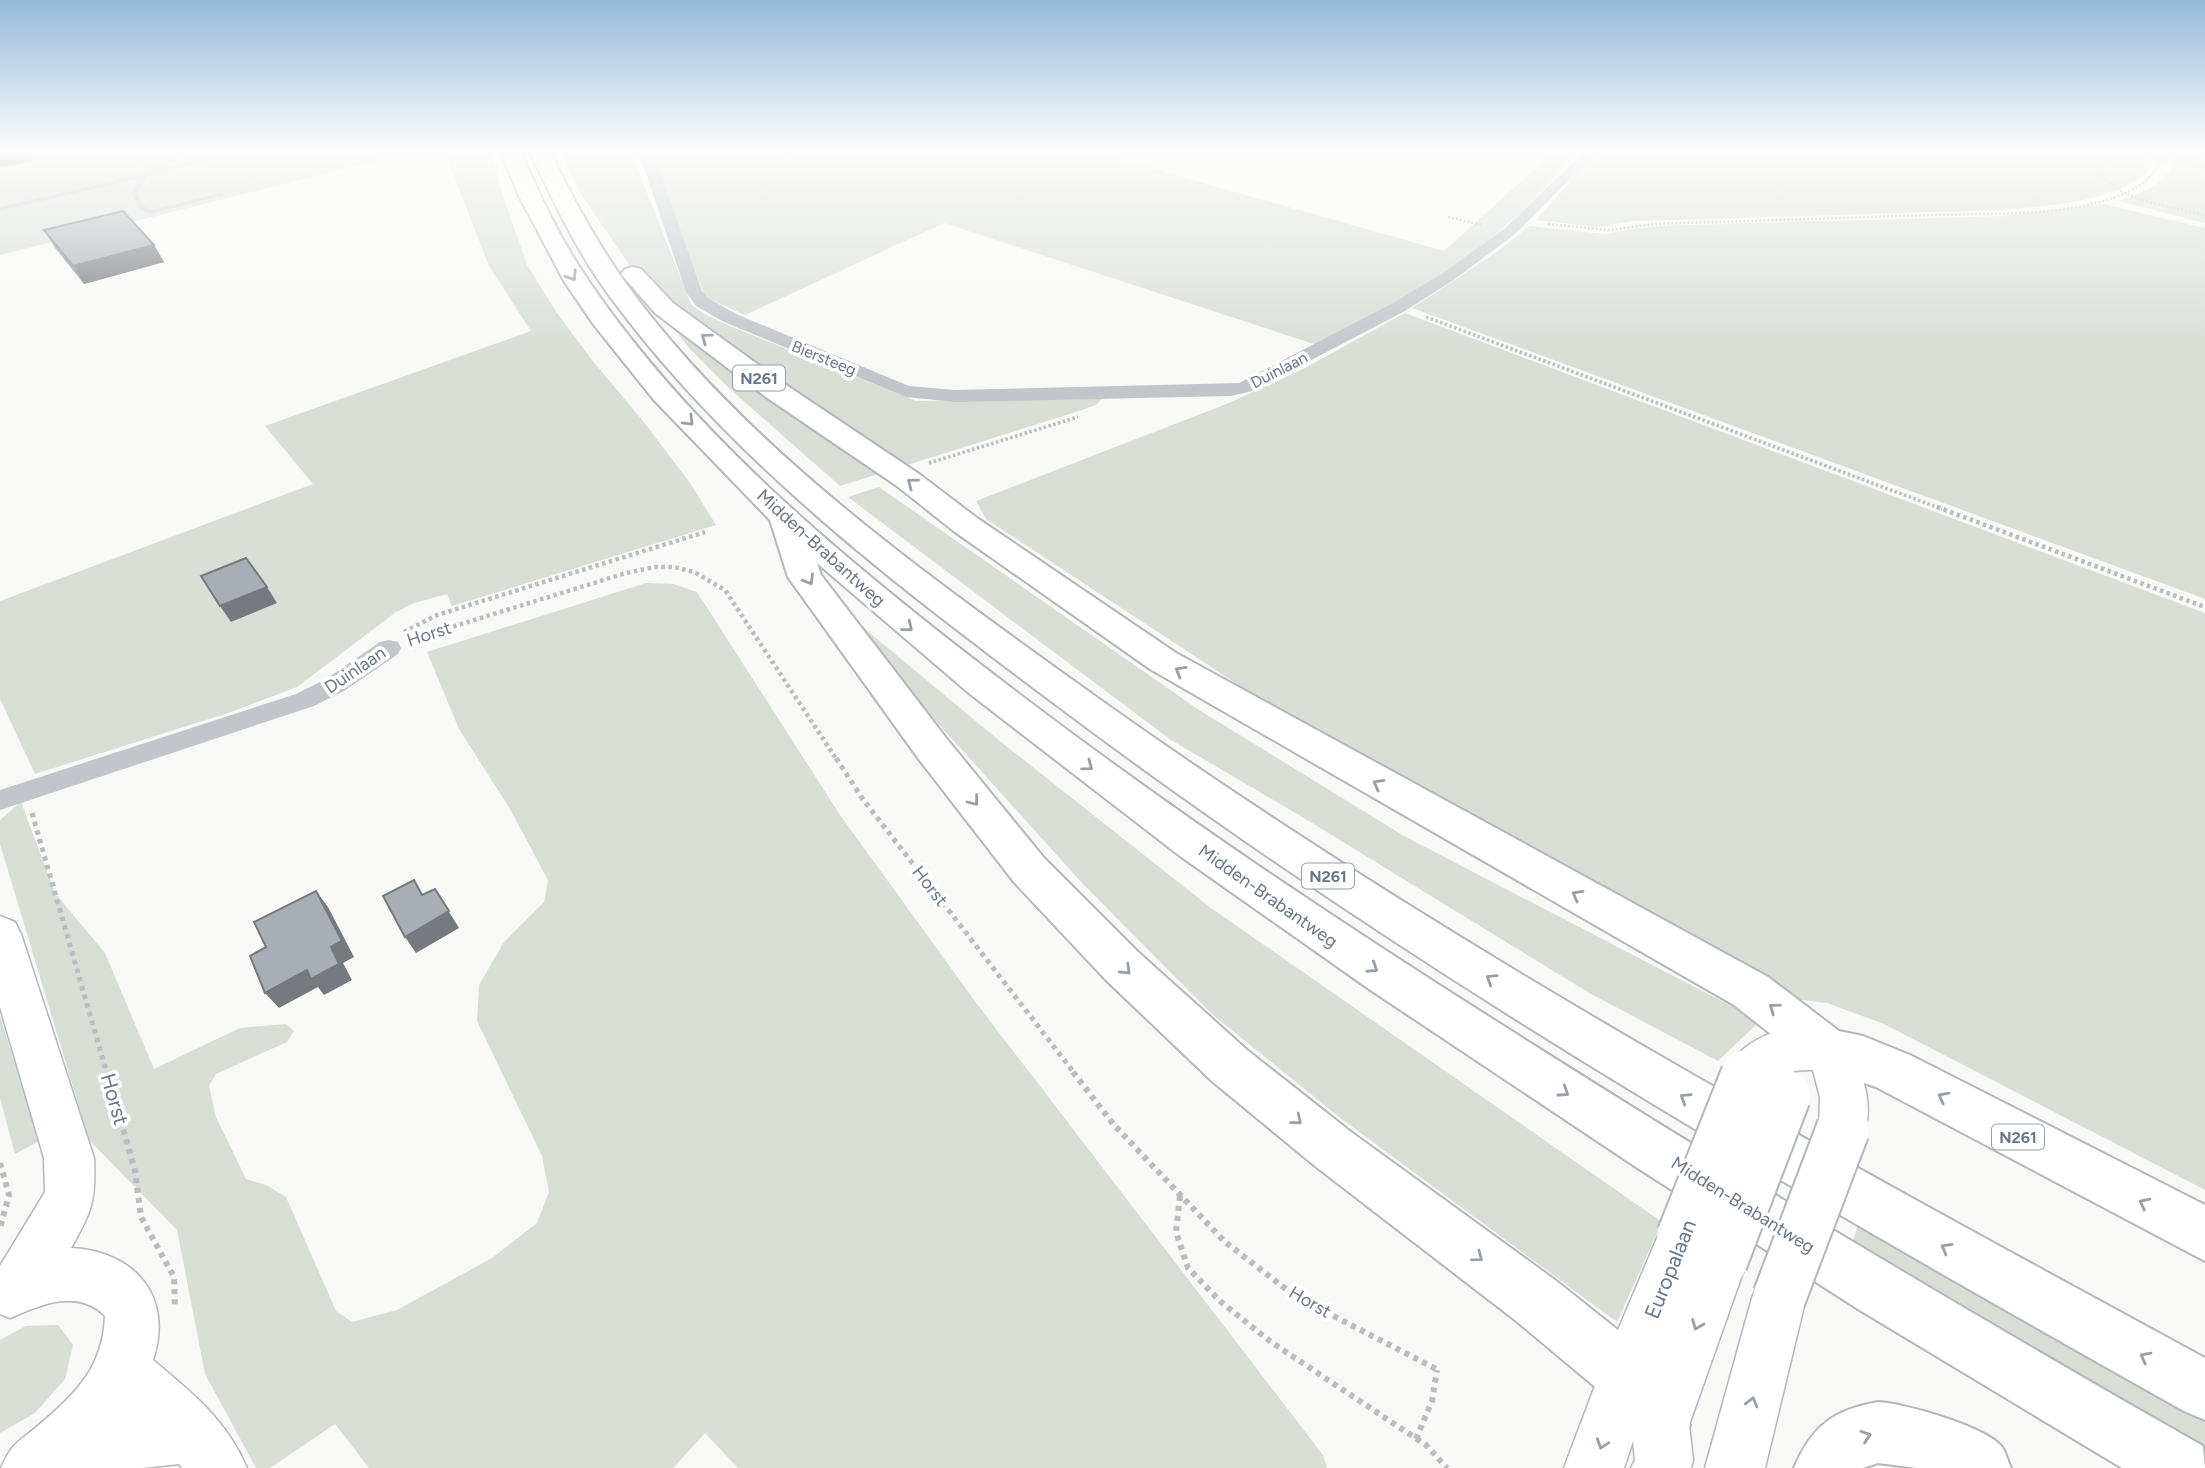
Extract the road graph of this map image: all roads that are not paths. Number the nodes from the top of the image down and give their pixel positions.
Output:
1 (539, 219) edge
2 (571, 219) edge
3 (574, 219) edge
4 (669, 219) edge
5 (1524, 219) edge
6 (1116, 393) joint
7 (783, 517) junction
8 (389, 648) road end
9 (0, 800) edge
10 (0, 934) edge
11 (1827, 1050) junction
12 (65, 1209) junction
13 (2205, 1234) edge
14 (1702, 1249) junction
15 (69, 1275) junction
16 (9, 1292) edge
17 (122, 1370) junction
18 (1627, 1375) junction
19 (2205, 1390) edge
20 (1661, 1447) edge
21 (205, 1451) edge
22 (49, 1455) edge
23 (1594, 1468) edge
24 (1735, 1468) edge
25 (1825, 1468) edge
26 (1980, 1468) edge
27 (2181, 1468) edge

1 -> 7 highway, Midden-Brabantweg
19 -> 2 highway, Midden-Brabantweg / N261
11 -> 3 highway, N261
4 - 6 street, Biersteeg
5 - 6 street, Duinlaan
7 -> 18 highway
7 -> 27 highway, Midden-Brabantweg
8 - 9 street, Duinlaan
10 - 12 main road
13 -> 11 highway, N261
11 - 14 main road, Europalaan, bridge
24 -> 11 main road, bridge
12 - 15 main road
12 - 16 main road
14 - 18 main road, Europalaan
14 -> 20 main road, Europalaan
15 - 16 main road
15 - 17 main road
17 - 21 main road
17 - 22 main road
18 - 20 highway
18 -> 23 main road, Europalaan
21 - 22 main road
25 -> 26 highway

